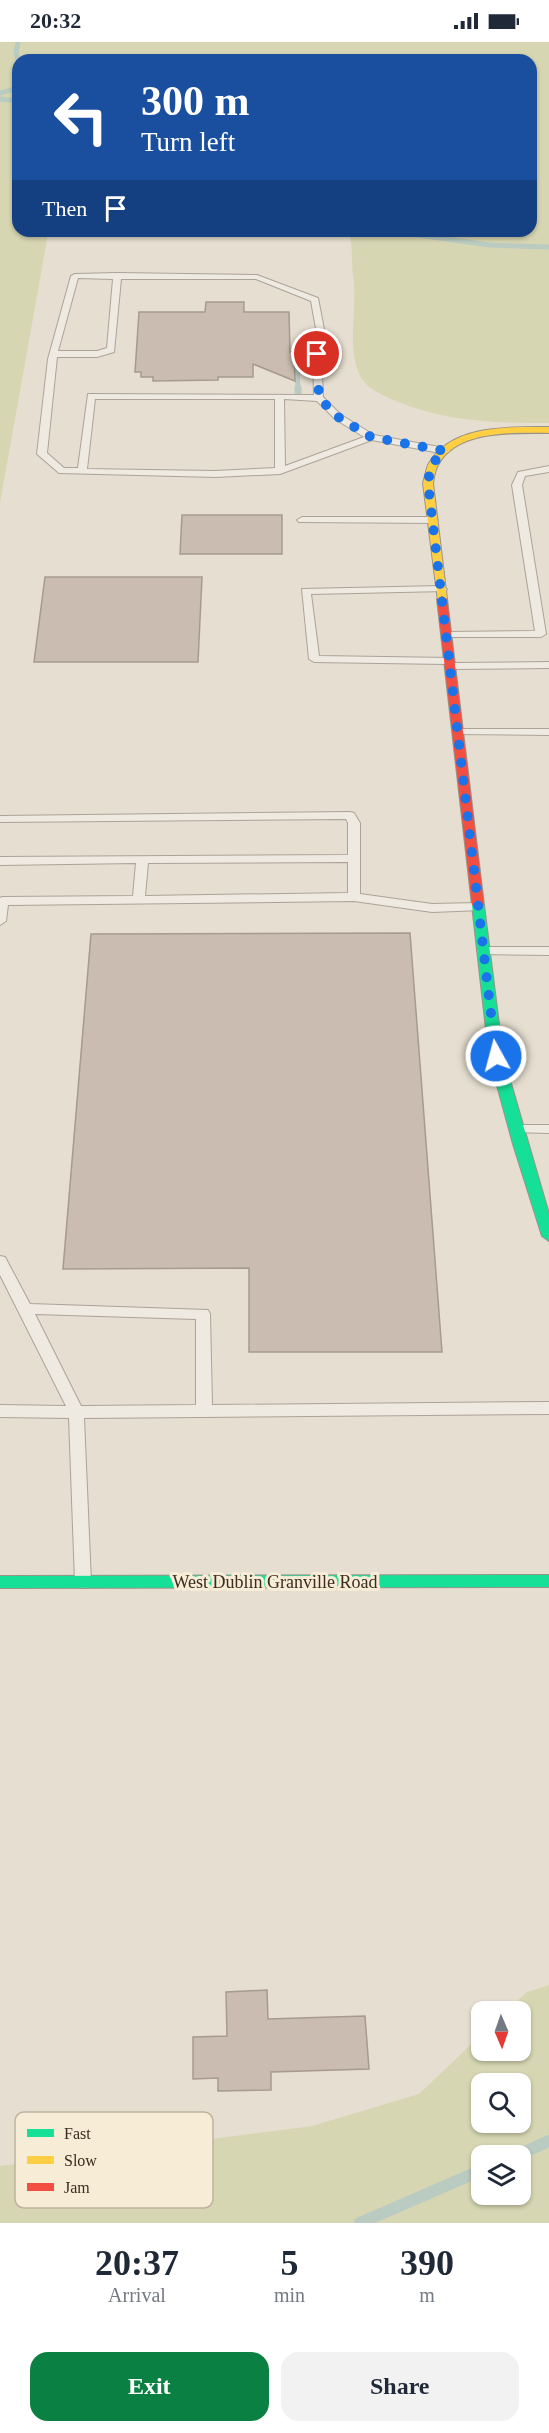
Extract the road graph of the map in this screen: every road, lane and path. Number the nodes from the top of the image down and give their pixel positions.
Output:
1 (117, 275) junction
2 (54, 354) junction
3 (279, 396) junction
4 (319, 398) junction
5 (549, 430) edge
6 (371, 437) junction
7 (445, 451) junction
8 (549, 469) edge
9 (82, 471) junction
10 (280, 471) junction
11 (302, 520) dead end
12 (433, 520) junction
13 (442, 589) junction
14 (545, 634) edge
15 (447, 635) junction
16 (450, 664) junction
17 (549, 665) edge
18 (457, 732) junction
19 (549, 732) edge
20 (0, 819) edge
21 (354, 858) junction
22 (142, 860) junction
23 (0, 861) edge
24 (354, 897) junction
25 (139, 900) junction
26 (478, 908) junction
27 (0, 921) edge
28 (483, 951) junction
29 (549, 951) edge
30 (516, 1129) junction
31 (549, 1129) edge
32 (549, 1236) edge
33 (0, 1261) edge
34 (26, 1309) junction
35 (549, 1408) edge
36 (0, 1411) edge
37 (76, 1412) junction
38 (204, 1412) junction
39 (549, 1581) edge
40 (0, 1582) edge
41 (83, 1582) junction

1 - 2 lane
1 - 2 lane
1 - 4 lane
2 - 9 lane
3 - 4 lane
3 - 9 lane
3 - 10 lane
4 - 6 lane
5 - 7 street
6 - 7 lane
6 - 10 lane
7 - 12 street
8 - 14 lane
9 - 10 lane
11 - 12 lane
12 - 13 street
13 - 15 street
13 - 16 lane
14 - 15 lane
15 - 16 street
16 - 17 lane
16 - 18 street
18 - 19 lane
18 - 26 street
20 - 21 lane
21 - 22 lane
21 - 24 lane
22 - 23 lane
22 - 25 lane
24 - 25 lane
24 - 26 lane
25 - 27 lane
26 - 28 street
28 - 29 lane
28 - 30 street
30 - 31 lane
30 - 32 street
33 - 34 lane
34 - 37 lane
34 - 38 lane
35 - 38 lane
36 - 37 lane
37 - 38 lane
37 - 41 lane
39 - 41 street, West Dublin Granville Road
40 - 41 street, West Dublin Granville Road

